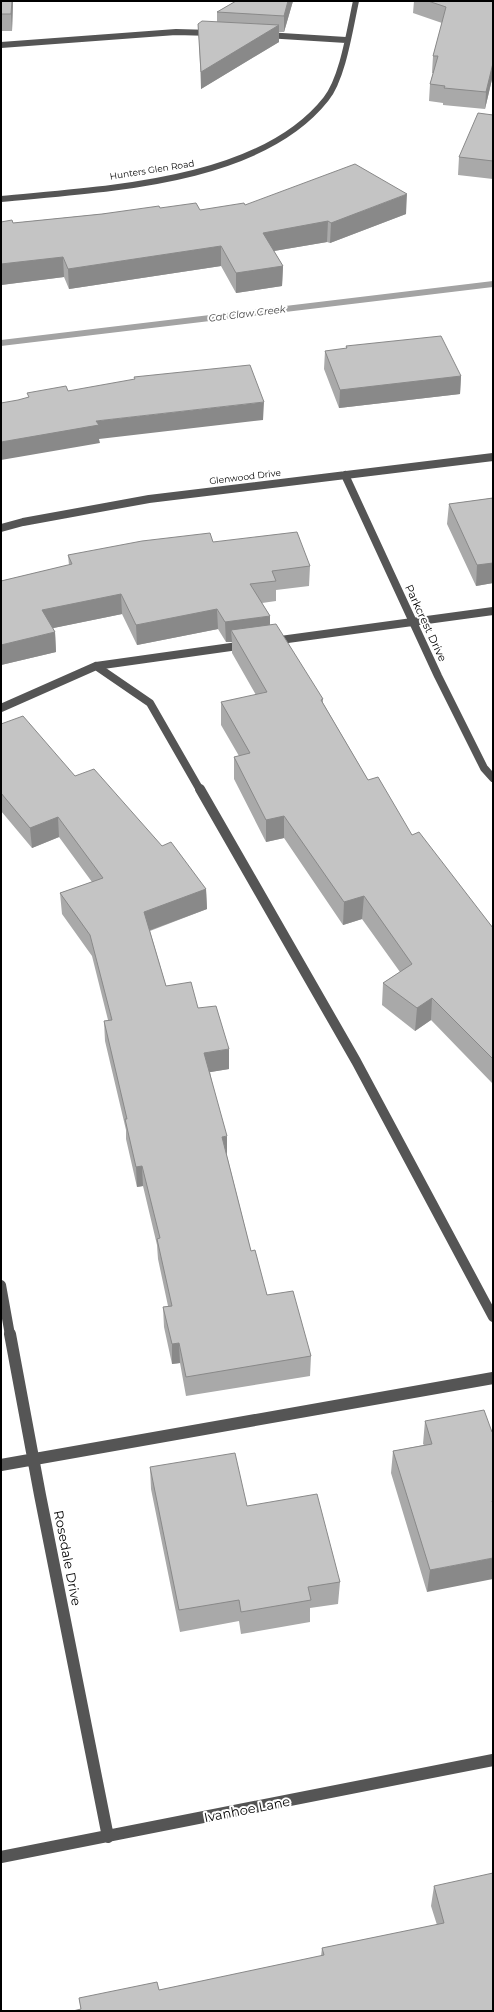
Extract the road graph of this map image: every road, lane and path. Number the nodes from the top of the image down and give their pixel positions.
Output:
1 (356, 1) edge
2 (220, 33) edge
3 (257, 34) edge
4 (346, 40) junction
5 (1, 46) edge
6 (1, 199) edge
7 (493, 457) edge
8 (345, 475) junction
9 (1, 528) edge
10 (493, 611) edge
11 (412, 621) junction
12 (96, 666) junction
13 (1, 708) edge
14 (493, 778) edge
15 (1, 1285) edge
16 (493, 1317) edge
17 (493, 1378) edge
18 (34, 1460) junction
19 (1, 1465) edge
20 (493, 1760) edge
21 (108, 1837) junction
22 (1, 1857) edge

1 - 4 street, Hunters Glen Road
2 - 5 street
3 - 4 street
4 - 6 street, Hunters Glen Road
7 - 8 street, Glenwood Drive
8 - 9 street, Glenwood Drive
8 - 11 street, Parkcrest Drive
10 - 11 street
11 - 12 street
11 - 14 street, Parkcrest Drive
12 - 13 street
12 - 16 street
15 - 18 street, Rosedale Drive
17 - 18 street
18 - 19 street
18 - 21 street, Rosedale Drive
20 - 21 street, Ivanhoe Lane
21 - 22 street, Ivanhoe Lane

